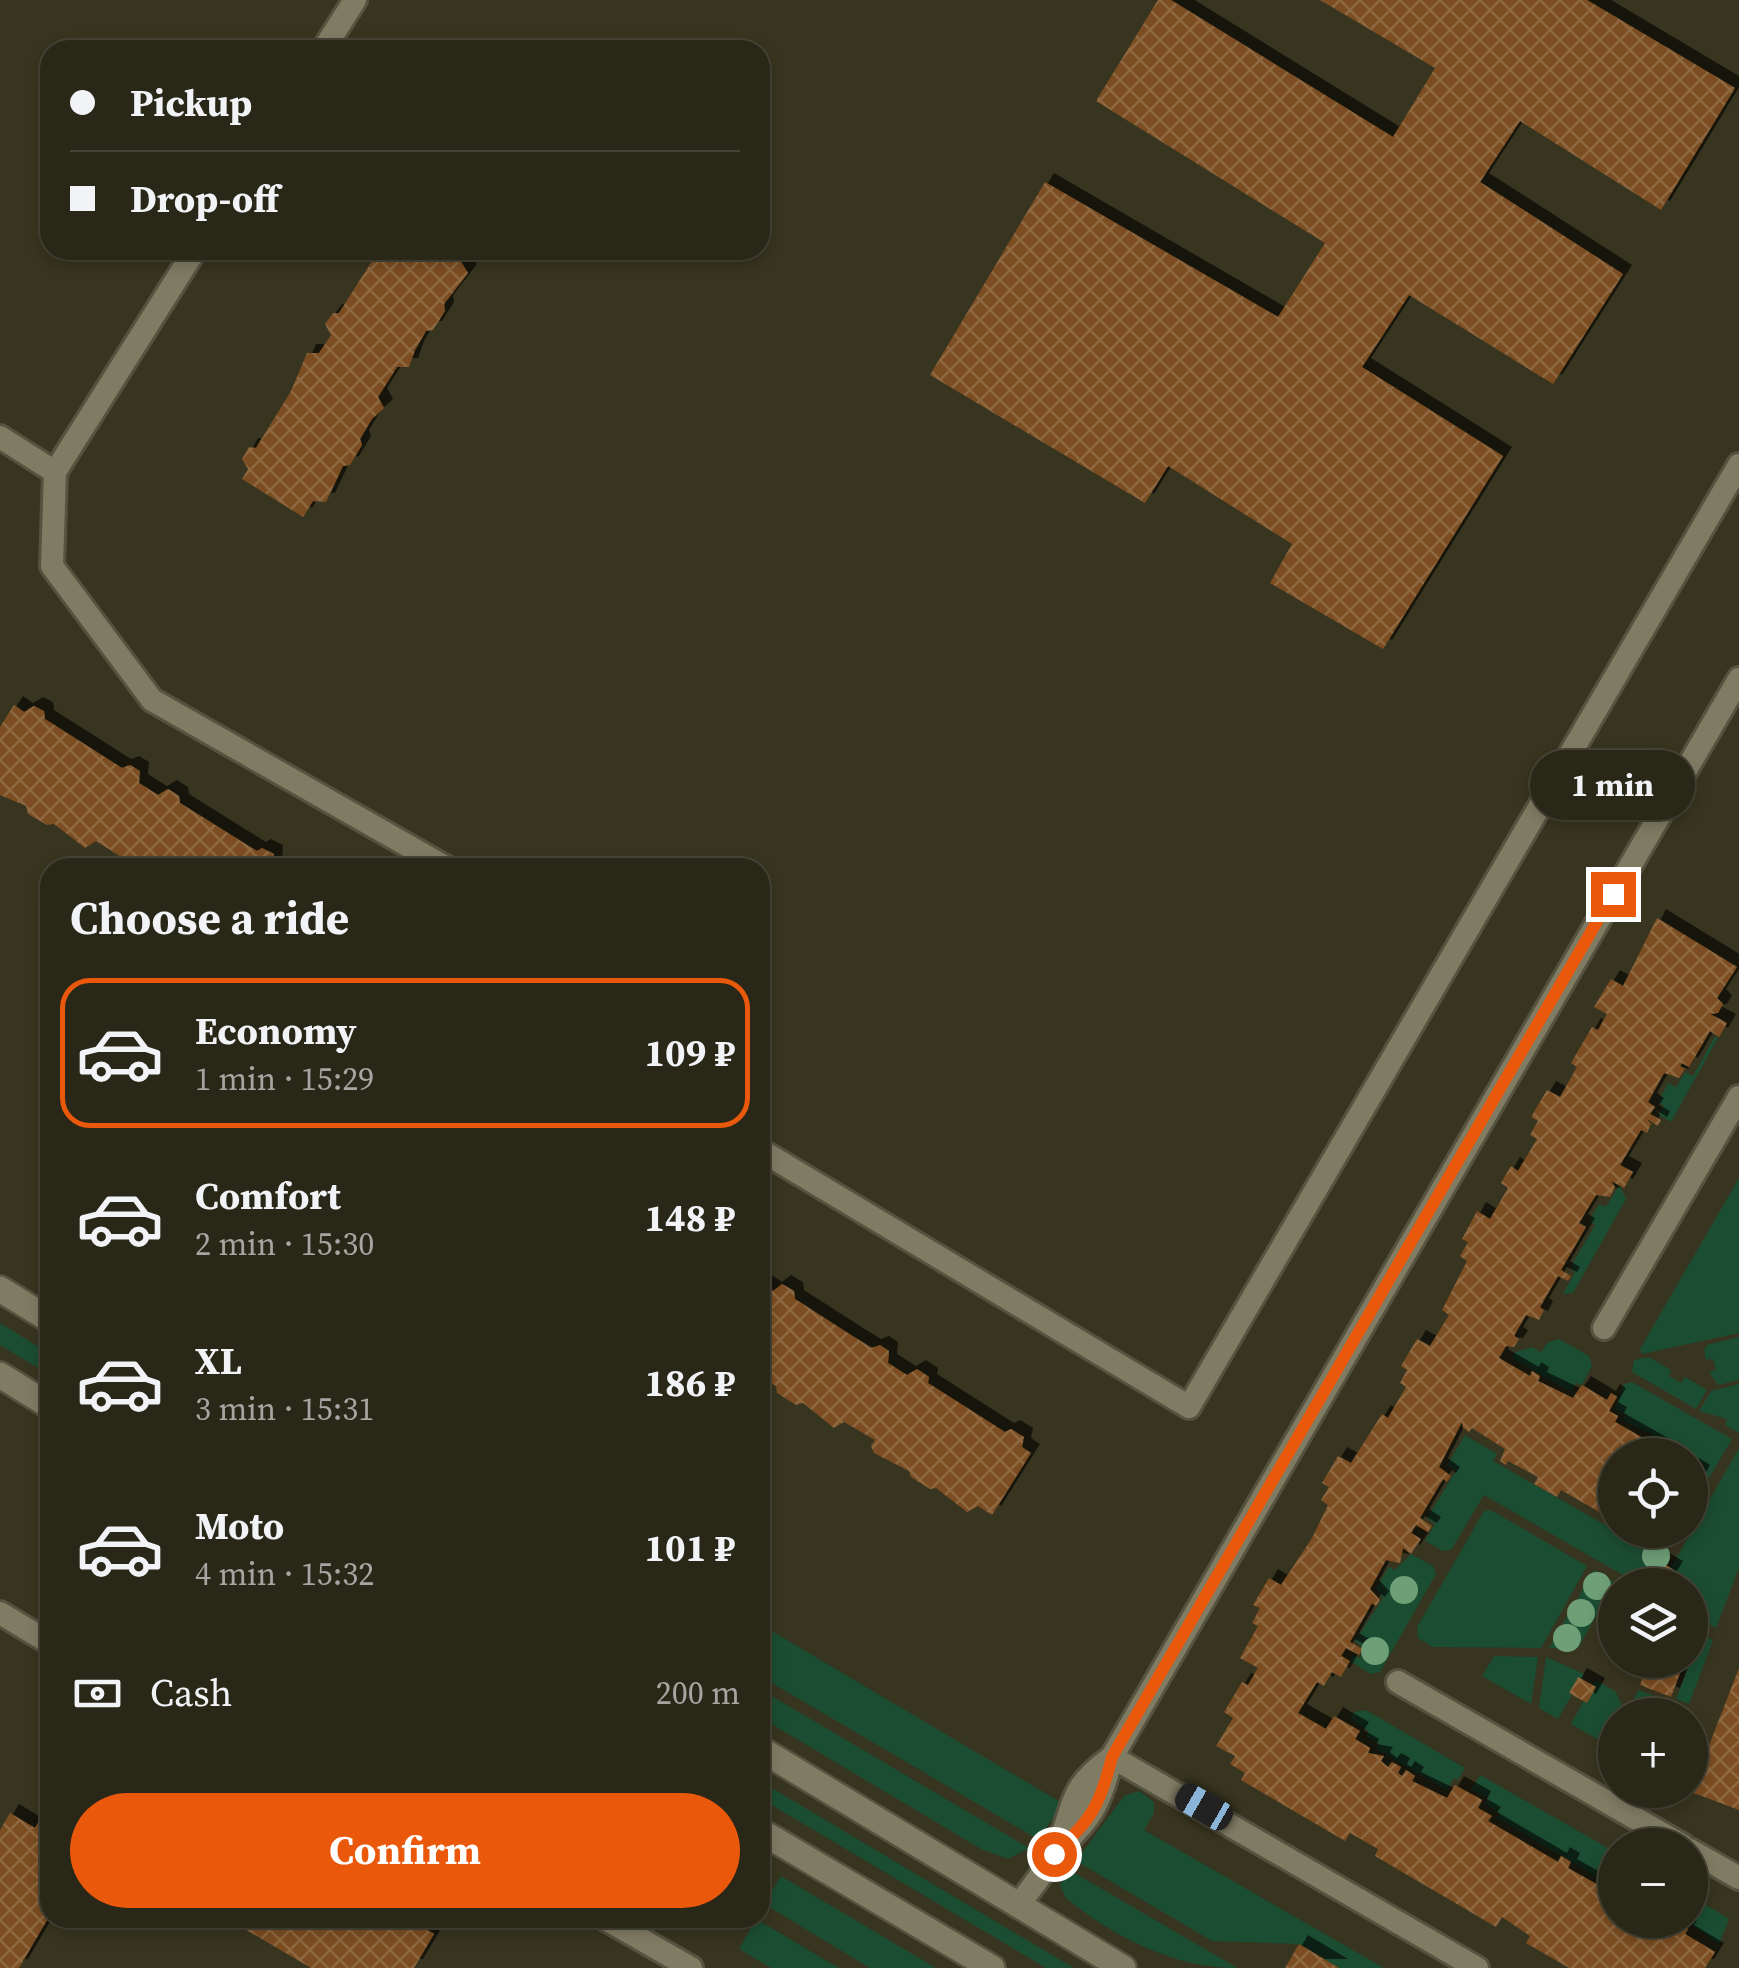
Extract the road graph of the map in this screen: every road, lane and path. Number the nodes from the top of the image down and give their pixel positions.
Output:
1 (355, 0) edge
2 (329, 40) edge
3 (189, 260) edge
4 (0, 438) edge
5 (1739, 466) edge
6 (54, 472) junction
7 (1739, 679) edge
8 (429, 858) edge
9 (1739, 1096) edge
10 (770, 1156) edge
11 (0, 1289) edge
12 (40, 1314) edge
13 (1604, 1328) dead end
14 (0, 1375) edge
15 (40, 1400) edge
16 (0, 1614) edge
17 (40, 1637) edge
18 (1398, 1682) dead end
19 (770, 1755) edge
20 (1112, 1757) junction
21 (1652, 1828) edge
22 (770, 1837) edge
23 (1708, 1860) edge
24 (1739, 1878) edge
25 (1018, 1906) junction
26 (622, 1928) edge
27 (692, 1968) edge
28 (992, 1968) edge
29 (1123, 1968) edge
30 (1477, 1968) edge

1 - 2 lane
3 - 6 lane
4 - 6 lane
5 - 10 lane
6 - 8 lane
7 - 20 lane
9 - 13 lane
11 - 12 main road
14 - 15 main road
16 - 17 lane
18 - 21 lane
19 - 25 main road
20 - 25 lane
20 - 30 lane
22 - 28 main road
23 - 24 lane
25 - 29 main road
26 - 27 lane

